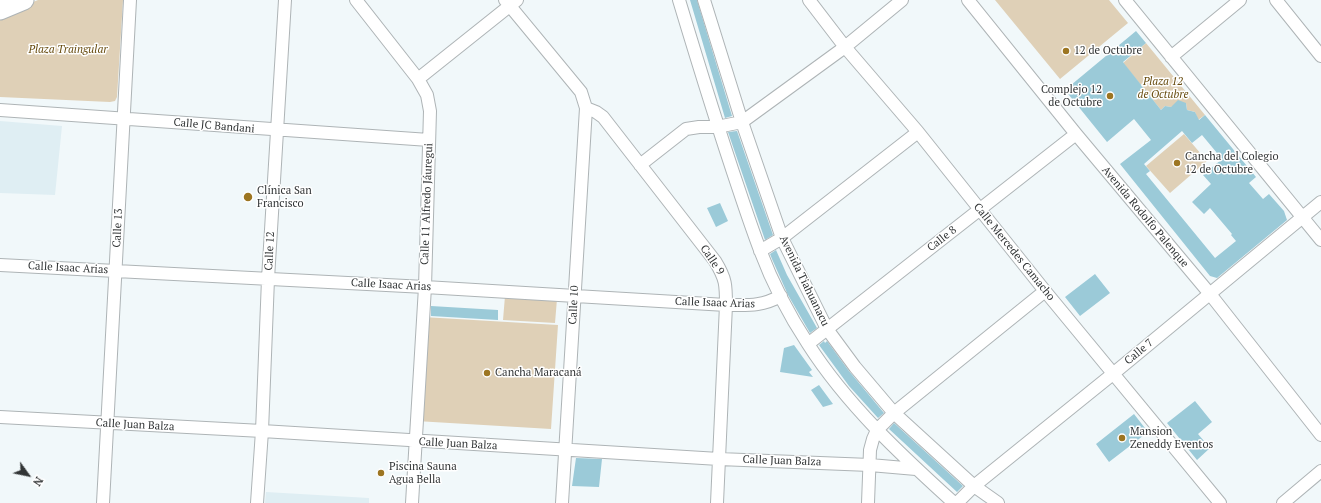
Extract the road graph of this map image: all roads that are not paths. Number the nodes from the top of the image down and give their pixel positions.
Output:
1 (24, 0) edge
2 (130, 0) edge
3 (285, 0) edge
4 (356, 0) edge
5 (679, 0) edge
6 (704, 0) edge
7 (809, 0) edge
8 (902, 0) edge
9 (968, 0) edge
10 (1125, 0) edge
11 (1240, 0) edge
12 (1276, 0) edge
13 (510, 2) edge
14 (0, 10) edge
15 (845, 47) junction
16 (1321, 56) edge
17 (1171, 57) junction
18 (418, 79) junction
19 (586, 108) junction
20 (0, 110) edge
21 (124, 118) junction
22 (742, 122) junction
23 (718, 127) junction
24 (277, 131) junction
25 (918, 132) junction
26 (1076, 134) junction
27 (429, 140) junction
28 (640, 165) junction
29 (1321, 202) edge
30 (980, 209) junction
31 (1302, 217) junction
32 (782, 238) junction
33 (1321, 240) edge
34 (760, 251) junction
35 (0, 265) edge
36 (116, 271) junction
37 (268, 279) junction
38 (425, 287) junction
39 (1045, 291) junction
40 (1210, 294) junction
41 (574, 296) junction
42 (781, 296) junction
43 (726, 305) junction
44 (828, 329) junction
45 (808, 344) junction
46 (1114, 373) junction
47 (894, 413) junction
48 (0, 417) edge
49 (107, 424) junction
50 (877, 430) junction
51 (262, 431) junction
52 (1321, 435) edge
53 (416, 441) junction
54 (566, 450) junction
55 (719, 459) junction
56 (870, 465) junction
57 (916, 469) junction
58 (1321, 472) edge
59 (974, 486) junction
60 (103, 503) edge
61 (257, 503) edge
62 (412, 503) edge
63 (562, 503) edge
64 (717, 503) edge
65 (868, 503) edge
66 (954, 503) edge
67 (957, 503) edge
68 (998, 503) edge
69 (1220, 503) edge
70 (1283, 503) edge

1 - 14 main road
2 - 21 street, Calle 13
3 - 24 street, Calle 12
4 - 18 street, Calle 11 Alfredo Jáuregui
5 - 23 street
6 - 22 street, Avenida Tiahuanacu
7 - 15 street, Calle Mercedes Camacho
8 - 15 street
9 - 26 street, Avenida Rodolfo Palenque
10 - 17 street
11 - 17 street
12 - 16 street
13 - 18 street
13 - 19 street
15 - 22 street
15 - 25 street, Calle Mercedes Camacho
17 - 31 street
18 - 27 street, Calle 11 Alfredo Jáuregui
19 - 28 street, Calle 9
19 - 41 street, Calle 10
20 - 21 street, Calle JC Bandani
21 - 24 street, Calle JC Bandani
21 - 36 street, Calle 13
22 - 23 street
22 - 32 street, Avenida Tiahuanacu
23 - 28 street
23 - 34 street
24 - 27 street, Calle JC Bandani
24 - 37 street, Calle 12
25 - 30 street, Calle Mercedes Camacho
25 - 32 street
26 - 30 street, Calle 8
26 - 40 street, Avenida Rodolfo Palenque
27 - 38 street, Calle 11 Alfredo Jáuregui
28 - 43 street, Calle 9
29 - 31 street, Calle 7
30 - 39 street, Calle Mercedes Camacho
30 - 44 street, Calle 8
31 - 33 street
31 - 40 street, Calle 7
32 - 34 street
32 - 44 street, Avenida Tiahuanacu
34 - 42 street
35 - 36 street, Calle Isaac Arias
36 - 37 street, Calle Isaac Arias
36 - 49 street, Calle 13
37 - 38 street, Calle Isaac Arias
37 - 51 street, Calle 12
38 - 41 street, Calle Isaac Arias
38 - 53 street, Calle 11 Alfredo Jáuregui
39 - 46 street, Calle Mercedes Camacho
39 - 47 street
40 - 46 street, Calle 7
40 - 52 street, Avenida Rodolfo Palenque
41 - 43 street, Calle Isaac Arias
41 - 54 street, Calle 10
42 - 43 street, Calle Isaac Arias
42 - 45 street
43 - 55 street, Calle 9
44 - 45 street, Calle 8
44 - 47 street, Avenida Tiahuanacu
45 - 50 street
46 - 59 street, Calle 7
46 - 69 street, Calle Mercedes Camacho
47 - 50 street
47 - 59 street, Avenida Tiahuanacu
48 - 49 street, Calle Juan Balza
49 - 51 street, Calle Juan Balza
49 - 60 street, Calle 13
50 - 56 street
50 - 57 street
51 - 53 street, Calle Juan Balza
51 - 61 street, Calle 12
53 - 54 street, Calle Juan Balza
53 - 62 street, Calle 11 Alfredo Jáuregui
54 - 55 street, Calle Juan Balza
54 - 63 street, Calle 10
55 - 56 street, Calle Juan Balza
55 - 64 street, Calle 9
56 - 57 street, Calle Juan Balza
56 - 65 street
57 - 66 street
58 - 70 street
59 - 67 street, Calle 7
59 - 68 street, Avenida Tiahuanacu

